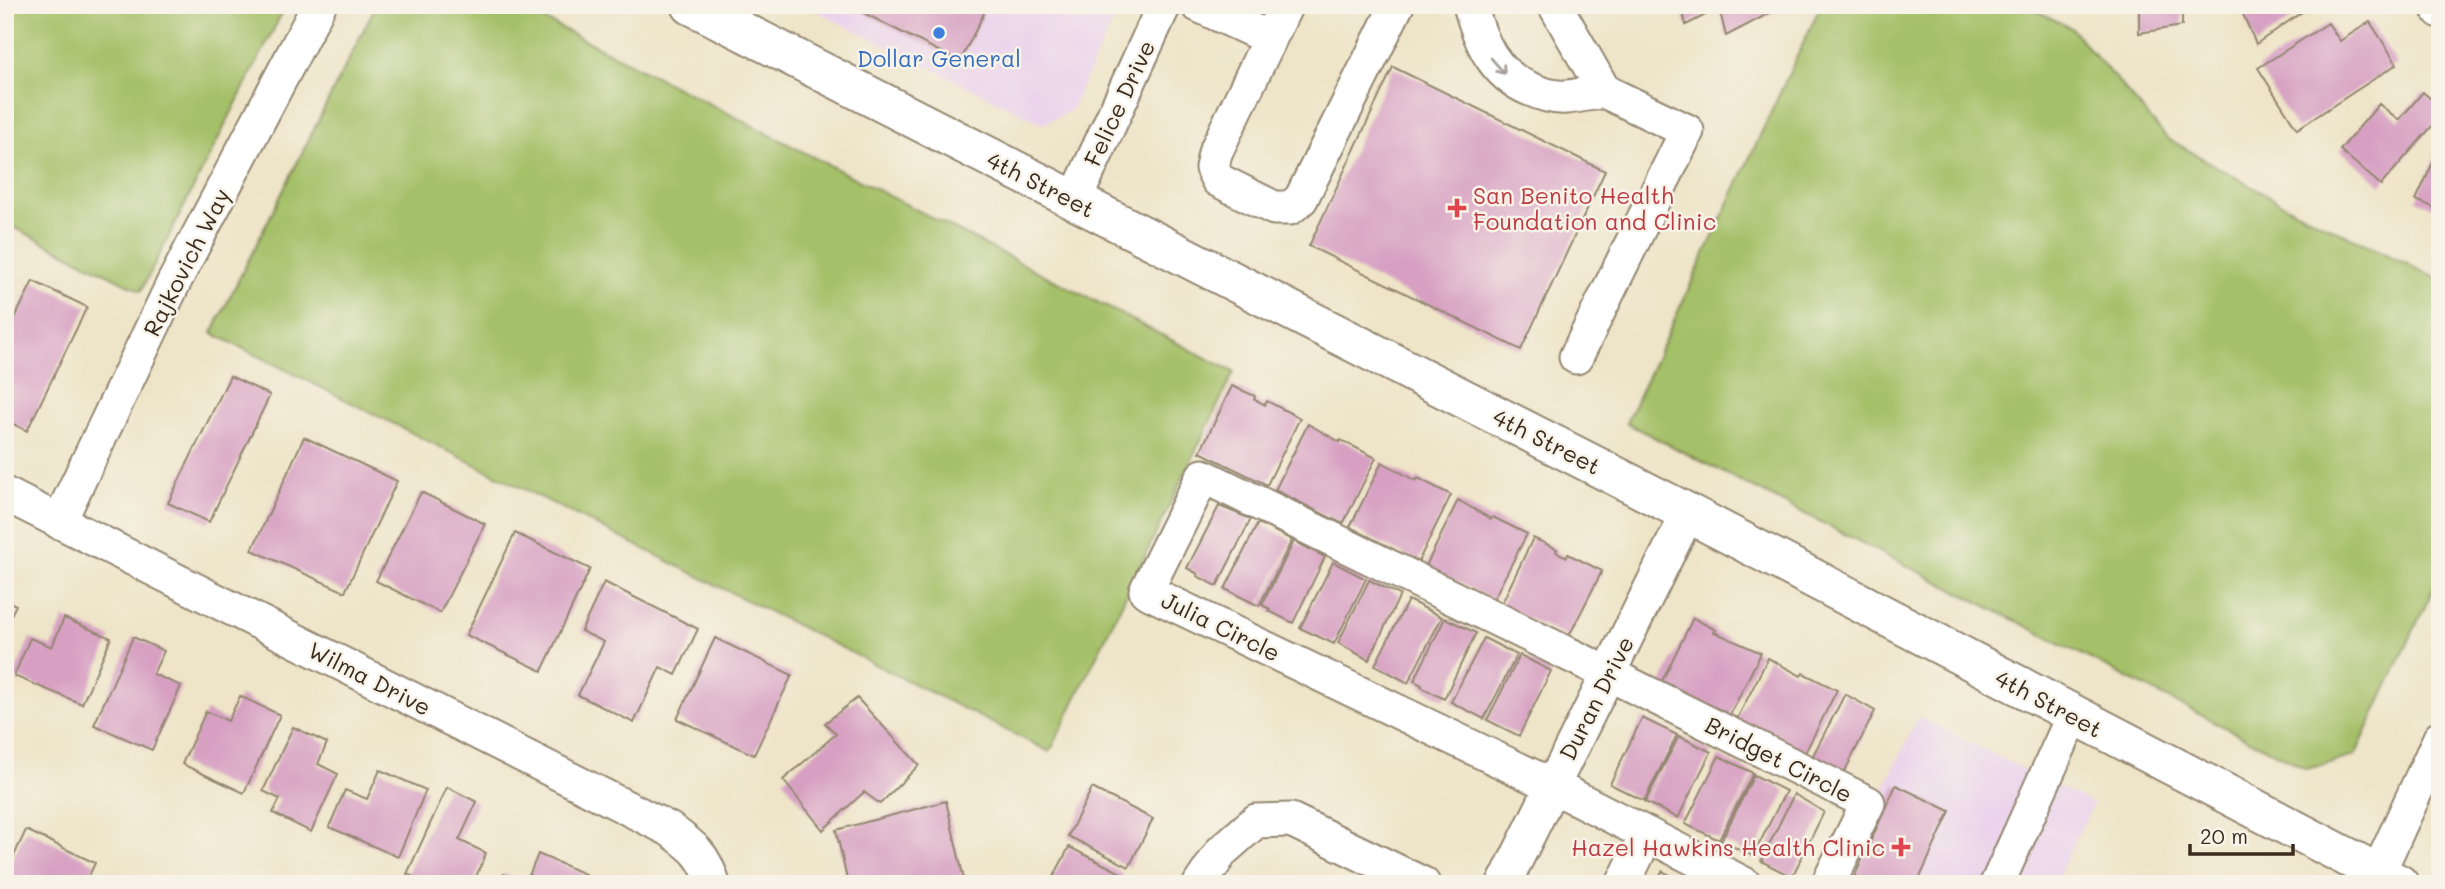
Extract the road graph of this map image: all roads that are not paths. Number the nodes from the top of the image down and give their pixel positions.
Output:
1 (319, 5) edge
2 (691, 5) edge
3 (1164, 5) edge
4 (1198, 5) edge
5 (1286, 5) edge
6 (1397, 5) edge
7 (1469, 5) edge
8 (2436, 5) edge
9 (1557, 7) edge
10 (2440, 10) edge
11 (1269, 38) junction
12 (1604, 91) junction
13 (1074, 200) junction
14 (1576, 357) dead end
15 (5, 494) edge
16 (1688, 513) junction
17 (59, 522) junction
18 (1609, 674) junction
19 (2073, 716) junction
20 (2440, 738) edge
21 (1553, 786) junction
22 (1647, 834) junction
23 (2383, 880) edge
24 (713, 884) edge
25 (1200, 884) edge
26 (1423, 884) edge
27 (1504, 884) edge
28 (1623, 884) edge
29 (1744, 884) edge
30 (1828, 884) edge
31 (1997, 884) edge

1 - 17 street, Rajkovich Way
2 - 13 main road, 4th Street
3 - 13 street, Felice Drive
4 - 11 street
5 - 11 street
6 - 11 street
7 -> 12 street
8 - 10 street
9 - 12 street
12 - 14 street
13 - 16 main road, 4th Street
15 - 17 street, Wilma Drive
16 - 18 street, Duran Drive
16 - 19 main road, 4th Street
17 - 24 street, Wilma Drive
18 - 21 street, Duran Drive
18 - 21 street, Julia Circle
18 - 30 street, Bridget Circle
19 - 23 main road, 4th Street
19 - 31 street
20 - 23 street
21 - 22 street
21 - 27 street, Duran Drive
22 - 28 street
22 - 29 street
25 - 26 street

